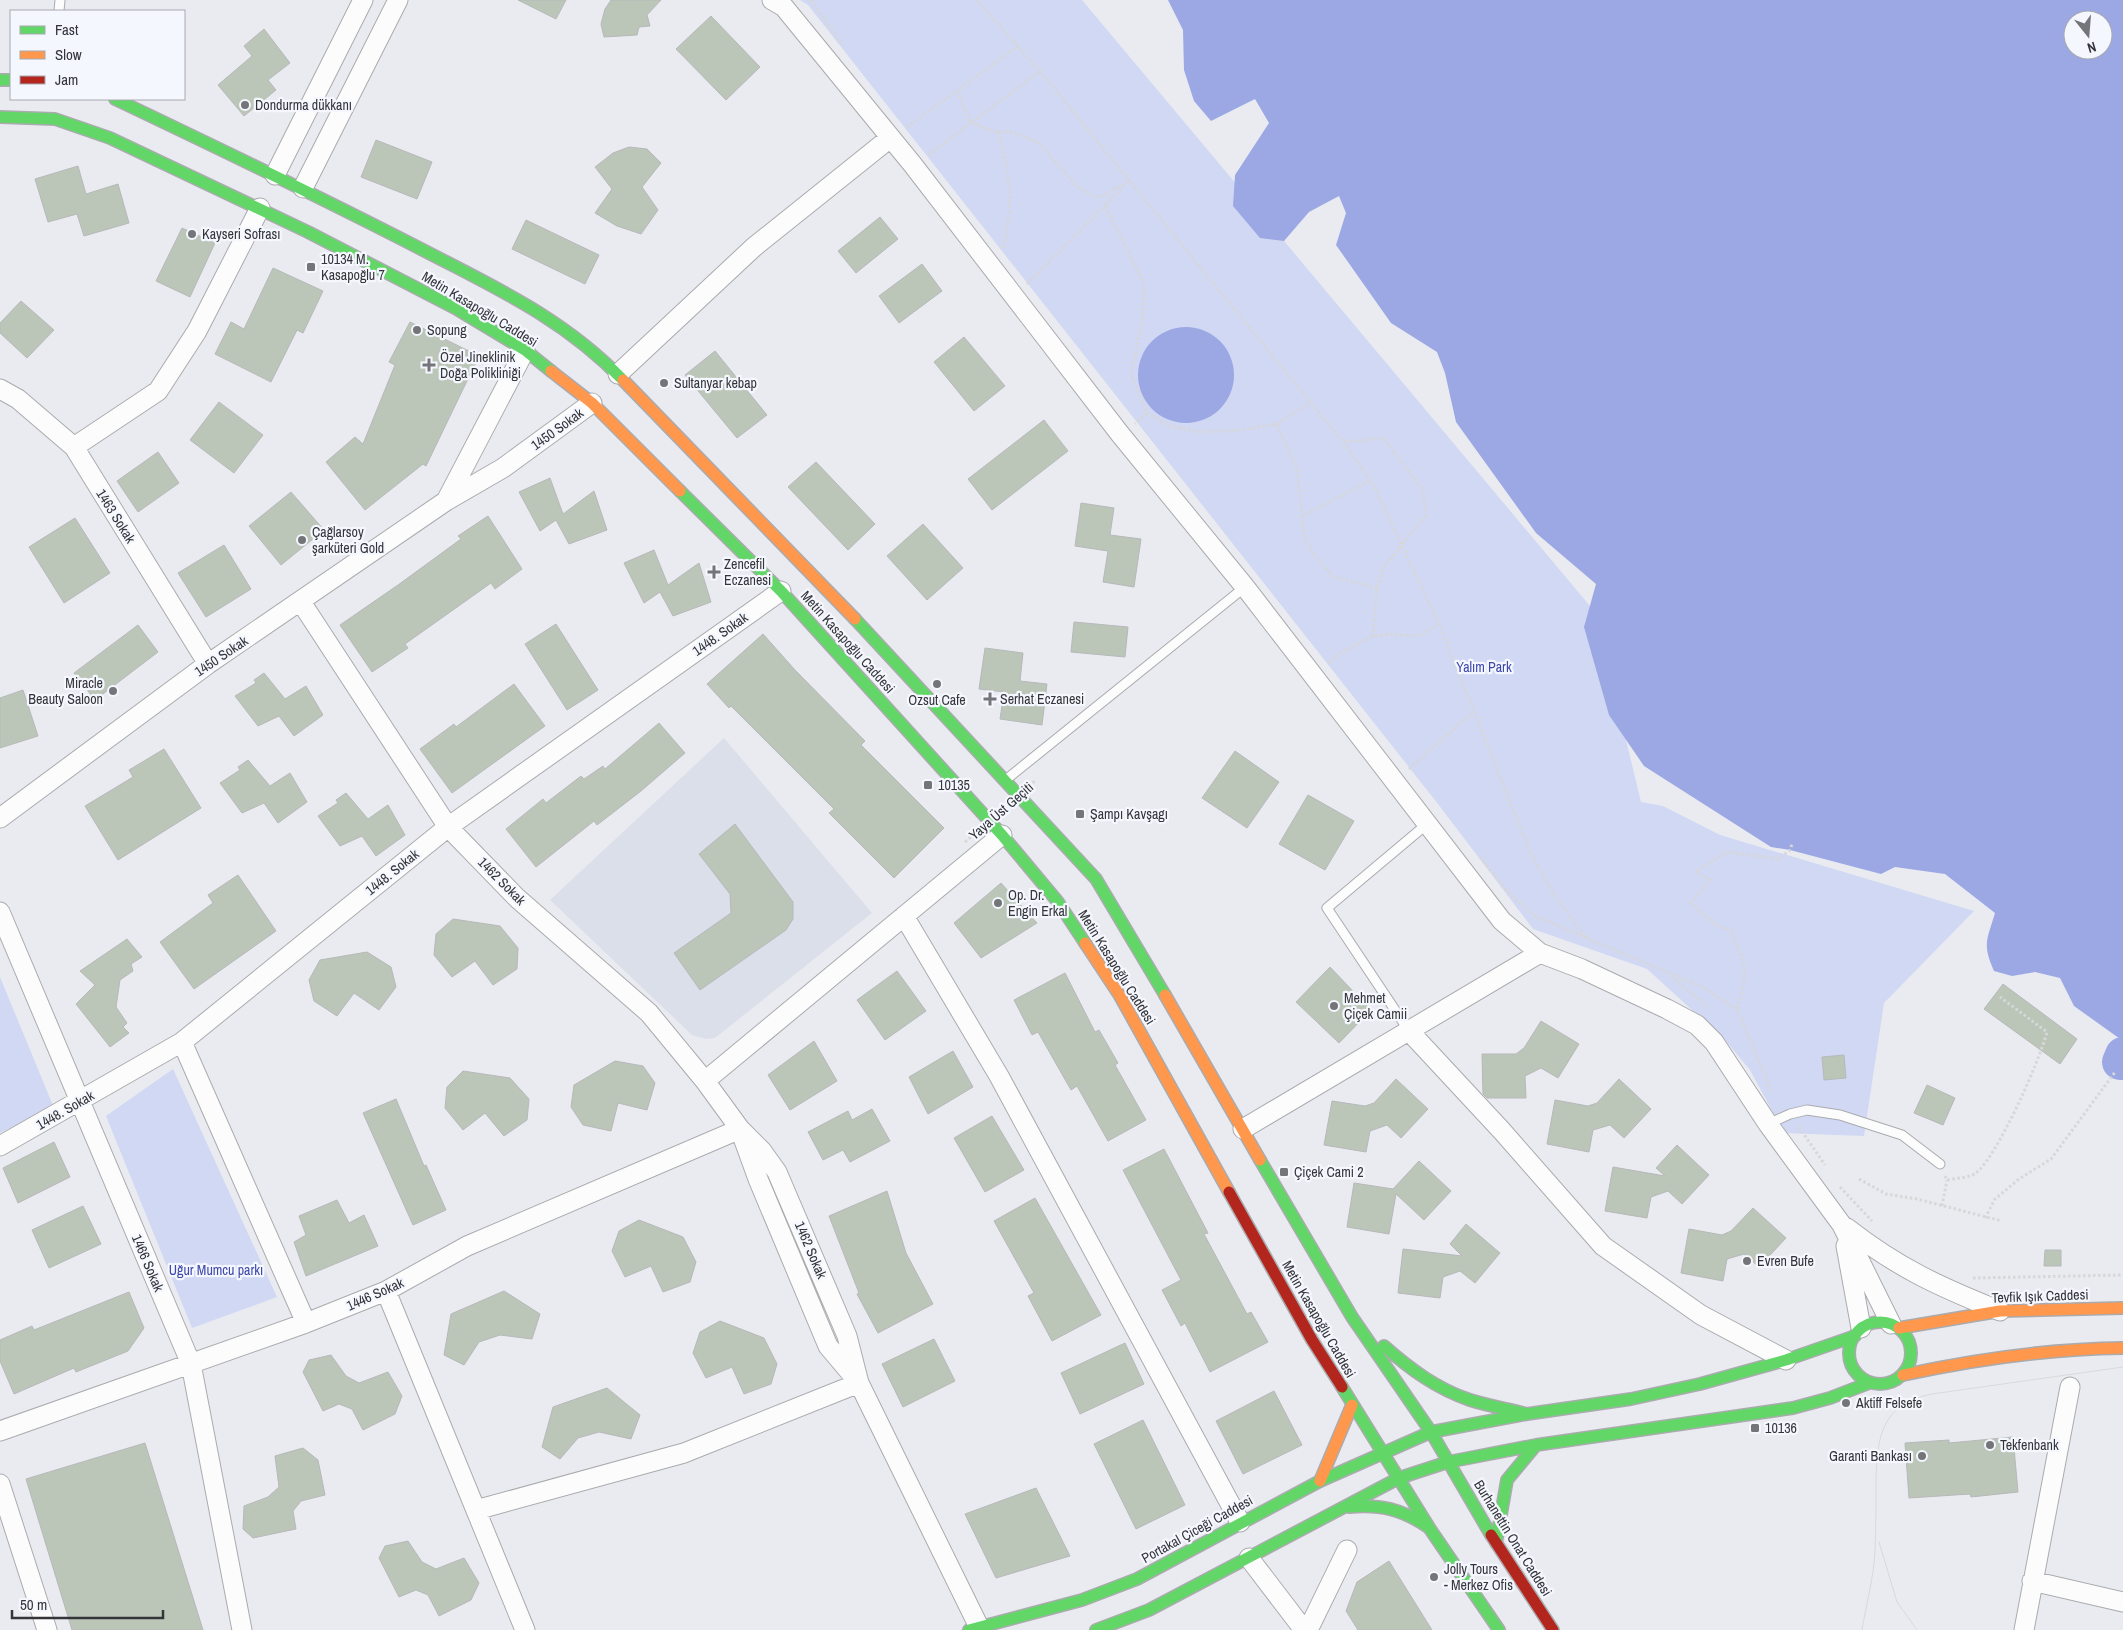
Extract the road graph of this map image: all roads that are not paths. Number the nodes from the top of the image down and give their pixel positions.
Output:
1 (363, 0) edge
2 (398, 0) edge
3 (772, 0) edge
4 (117, 100) edge
5 (0, 117) edge
6 (890, 138) junction
7 (275, 175) junction
8 (303, 188) junction
9 (260, 208) junction
10 (525, 350) junction
11 (618, 374) junction
12 (0, 389) edge
13 (592, 403) junction
14 (74, 447) junction
15 (446, 501) junction
16 (1245, 587) junction
17 (781, 591) junction
18 (301, 602) junction
19 (208, 664) junction
20 (1006, 780) junction
21 (0, 818) edge
22 (1427, 824) junction
23 (448, 827) junction
24 (1002, 835) junction
25 (0, 912) edge
26 (904, 916) junction
27 (1540, 953) junction
28 (1409, 1031) junction
29 (182, 1042) junction
30 (705, 1081) junction
31 (80, 1102) junction
32 (1768, 1124) junction
33 (1243, 1128) junction
34 (740, 1129) junction
35 (0, 1146) edge
36 (1940, 1164) road end
37 (1842, 1225) junction
38 (386, 1291) junction
39 (2123, 1308) edge
40 (2000, 1311) junction
41 (1352, 1317) junction
42 (306, 1323) junction
43 (1895, 1326) junction
44 (1858, 1332) junction
45 (2123, 1348) edge
46 (1786, 1360) junction
47 (191, 1364) junction
48 (1903, 1375) junction
49 (859, 1383) junction
50 (1869, 1383) junction
51 (2070, 1387) dead end
52 (1352, 1405) junction
53 (1527, 1414) junction
54 (0, 1431) edge
55 (1431, 1432) junction
56 (1536, 1445) junction
57 (1383, 1452) junction
58 (1448, 1462) junction
59 (1320, 1481) junction
60 (1402, 1483) junction
61 (0, 1484) edge
62 (1340, 1508) junction
63 (476, 1510) junction
64 (1240, 1522) junction
65 (1430, 1529) junction
66 (1496, 1543) junction
67 (1347, 1550) dead end
68 (1249, 1558) junction
69 (2032, 1580) junction
70 (2123, 1602) edge
71 (974, 1629) edge
72 (47, 1630) edge
73 (242, 1630) edge
74 (525, 1630) edge
75 (1096, 1630) edge
76 (1304, 1630) edge
77 (1308, 1630) edge
78 (1499, 1630) edge
79 (1553, 1630) edge
80 (2024, 1630) edge

1 - 7 street
2 - 8 street
3 - 6 street
4 - 7 main road, Metin Kasapoğlu Caddesi
5 - 9 main road, Metin Kasapoğlu Caddesi
6 - 11 street
6 - 16 street
7 - 8 main road, Metin Kasapoğlu Caddesi
8 - 11 main road, Metin Kasapoğlu Caddesi
9 - 10 main road, Metin Kasapoğlu Caddesi
9 - 14 street
10 - 13 main road, Metin Kasapoğlu Caddesi
10 - 15 street, 1450 Sokak
11 - 20 main road, Metin Kasapoğlu Caddesi
12 - 14 street, 1463 Sokak
13 - 15 street, 1450 Sokak
13 - 17 main road, Metin Kasapoğlu Caddesi
14 - 19 street, 1463 Sokak
15 - 18 street, 1450 Sokak
16 - 20 lane
16 - 22 street
17 - 23 street, 1448. Sokak
17 - 24 main road, Metin Kasapoğlu Caddesi
18 - 19 street, 1450 Sokak
18 - 23 street, 1462 Sokak
19 - 21 street, 1450 Sokak
20 - 33 main road, Metin Kasapoğlu Caddesi
22 - 27 street
22 - 28 lane
23 - 29 street, 1448. Sokak
23 - 30 street, 1462 Sokak
24 - 26 street
24 - 52 main road, Metin Kasapoğlu Caddesi
25 - 31 street, 1466 Sokak
26 - 30 street
26 - 64 street
27 - 28 street
27 - 32 street
28 - 33 street
28 - 46 street
29 - 31 street, 1448. Sokak
29 - 42 street
30 - 34 street, 1462 Sokak
31 - 35 street, 1448. Sokak
31 - 47 street, 1466 Sokak
32 - 36 lane
32 - 37 street
33 - 41 main road, Metin Kasapoğlu Caddesi
34 - 38 street, 1446 Sokak
34 - 49 street, 1462 Sokak
37 - 40 street
37 - 43 street
37 - 44 street
38 - 42 street, 1446 Sokak
38 - 63 street
39 - 40 main road, Tevfik Işık Caddesi
40 - 43 main road, Tevfik Işık Caddesi
41 - 53 main road
41 - 55 main road, Metin Kasapoğlu Caddesi
42 - 47 street, 1446 Sokak
43 - 44 main road
43 - 48 main road
44 - 46 main road, Portakal Çiceği Caddesi
44 - 50 main road
45 - 48 main road
46 - 53 main road, Portakal Çiceği Caddesi
47 - 54 street, 1446 Sokak
47 - 73 street, 1466 Sokak
48 - 50 main road
49 - 63 street
49 - 71 street, 1462 Sokak
50 - 56 main road
51 - 69 street
52 - 57 main road, Metin Kasapoğlu Caddesi
52 - 59 main road
53 - 55 main road, Portakal Çiceği Caddesi
55 - 57 main road, Portakal Çiceği Caddesi
55 - 58 main road, Metin Kasapoğlu Caddesi
56 - 58 main road
56 - 66 main road
57 - 59 main road, Portakal Çiceği Caddesi
57 - 60 main road, Metin Kasapoğlu Caddesi
58 - 60 main road
58 - 66 main road, Burhanettin Onat Caddesi
59 - 64 main road, Portakal Çiceği Caddesi
60 - 62 main road
60 - 65 main road
61 - 72 street
62 - 65 main road
62 - 68 main road
63 - 74 street
64 - 71 main road, Portakal Çiceği Caddesi
65 - 78 main road
66 - 79 main road, Burhanettin Onat Caddesi
67 - 77 street
68 - 75 main road
68 - 76 street
69 - 70 street
69 - 80 street

